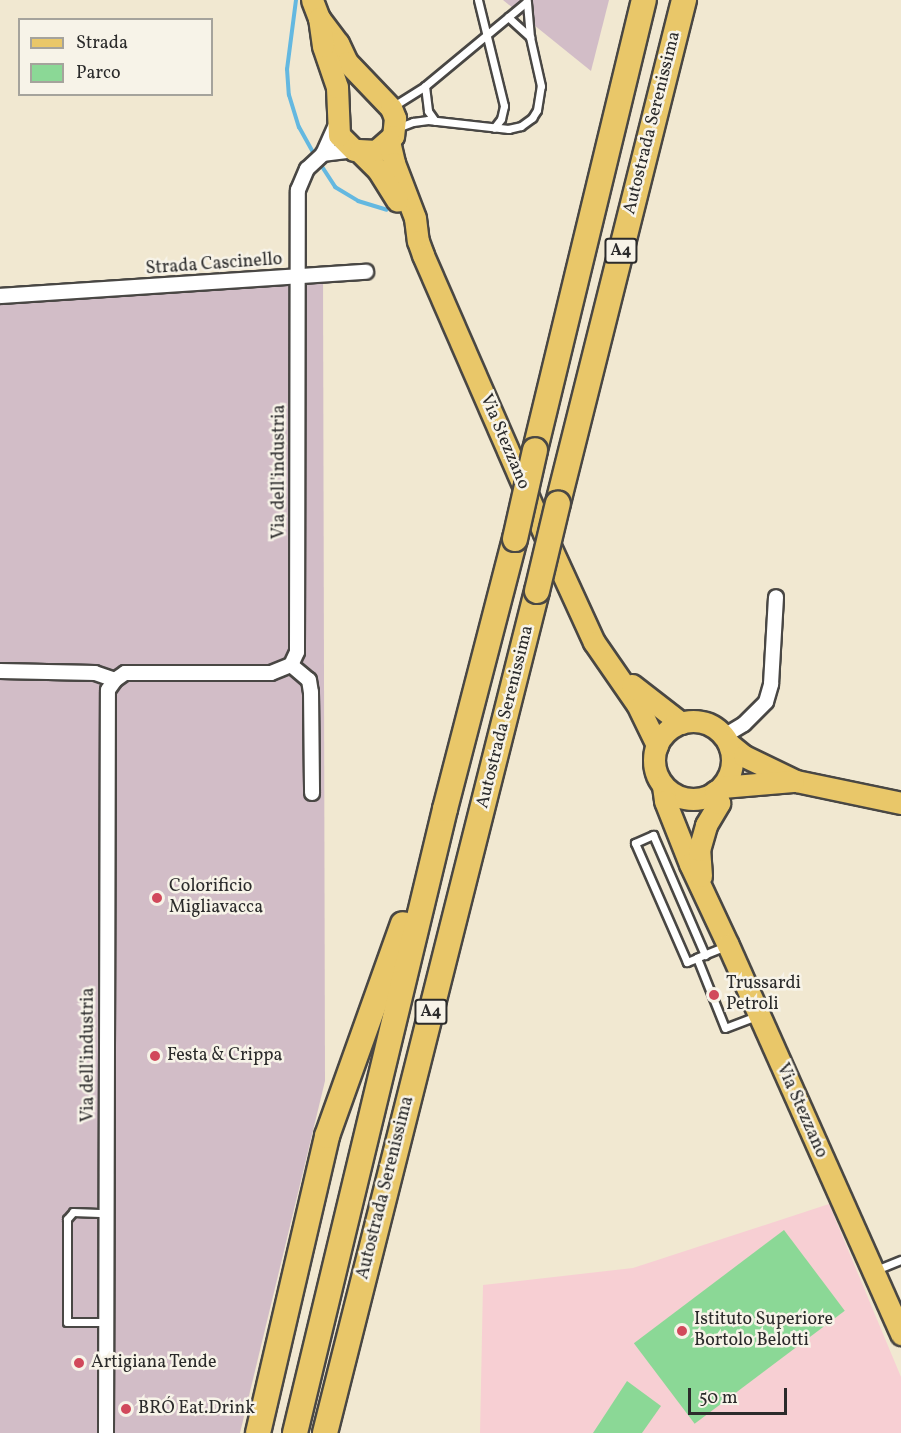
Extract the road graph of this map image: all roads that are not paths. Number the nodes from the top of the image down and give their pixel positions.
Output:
1 (478, 0) edge
2 (644, 0) edge
3 (684, 0) edge
4 (527, 1) edge
5 (316, 9) edge
6 (508, 17) junction
7 (486, 36) junction
8 (530, 37) junction
9 (425, 86) junction
10 (388, 105) junction
11 (337, 120) junction
12 (435, 121) junction
13 (494, 128) junction
14 (392, 135) junction
15 (357, 151) junction
16 (323, 154) junction
17 (418, 242) junction
18 (366, 272) dead end
19 (298, 277) junction
20 (0, 296) edge
21 (776, 597) dead end
22 (594, 642) junction
23 (291, 664) junction
24 (0, 671) edge
25 (115, 680) junction
26 (681, 723) junction
27 (727, 740) junction
28 (657, 745) junction
29 (796, 781) junction
30 (663, 786) junction
31 (719, 790) junction
32 (312, 793) dead end
33 (901, 803) edge
34 (445, 809) junction
35 (702, 887) junction
36 (728, 945) junction
37 (701, 956) junction
38 (759, 1015) junction
39 (106, 1213) junction
40 (901, 1260) edge
41 (873, 1272) junction
42 (106, 1322) junction
43 (901, 1334) edge
44 (106, 1433) edge
45 (258, 1433) edge
46 (295, 1433) edge
47 (325, 1433) edge

1 - 7 lane
2 - 34 highway, Autostrada Serenissima / A4, bridge
3 - 47 highway, Autostrada Serenissima / A4, bridge
4 - 6 lane
4 - 8 lane
5 - 10 main road, Via Stezzano
5 - 11 main road, Via Stezzano
6 - 7 lane
6 - 8 lane
7 - 9 lane
7 - 13 lane
8 - 13 lane
9 - 10 lane
9 - 12 lane
10 - 11 main road
10 - 14 main road, Via Stezzano
11 - 15 main road, Via Stezzano
11 - 16 street, Strada Cascinello
12 - 13 lane
12 - 14 lane
14 - 15 main road
14 - 17 main road, Via Stezzano
15 - 16 street
15 - 17 main road, Via Stezzano
16 - 19 street, Strada Cascinello
17 - 22 main road, Via Stezzano
18 - 19 street
19 - 20 street, Strada Cascinello
19 - 23 street, Via dell'industria
21 - 27 street
22 - 26 main road, Via Stezzano
22 - 28 main road, Via Stezzano
23 - 25 street
23 - 32 street
24 - 25 street
25 - 39 street, Via dell'industria
26 - 27 main road
26 - 28 main road
27 - 29 main road
27 - 31 main road, Via Stezzano
28 - 30 main road, Via Stezzano
29 - 31 main road
29 - 33 main road
30 - 31 main road
30 - 35 main road, Via Stezzano
31 - 35 main road, Via Stezzano
34 - 45 highway
34 - 46 highway, Autostrada Serenissima / A4
35 - 36 main road, Via Stezzano
36 - 37 lane
36 - 38 main road, Via Stezzano
37 - 37 lane
37 - 38 lane
38 - 41 main road, Via Stezzano
39 - 42 street, Via dell'industria
39 - 42 lane
40 - 41 lane
41 - 43 main road, Via Stezzano
42 - 44 street, Via dell'industria

